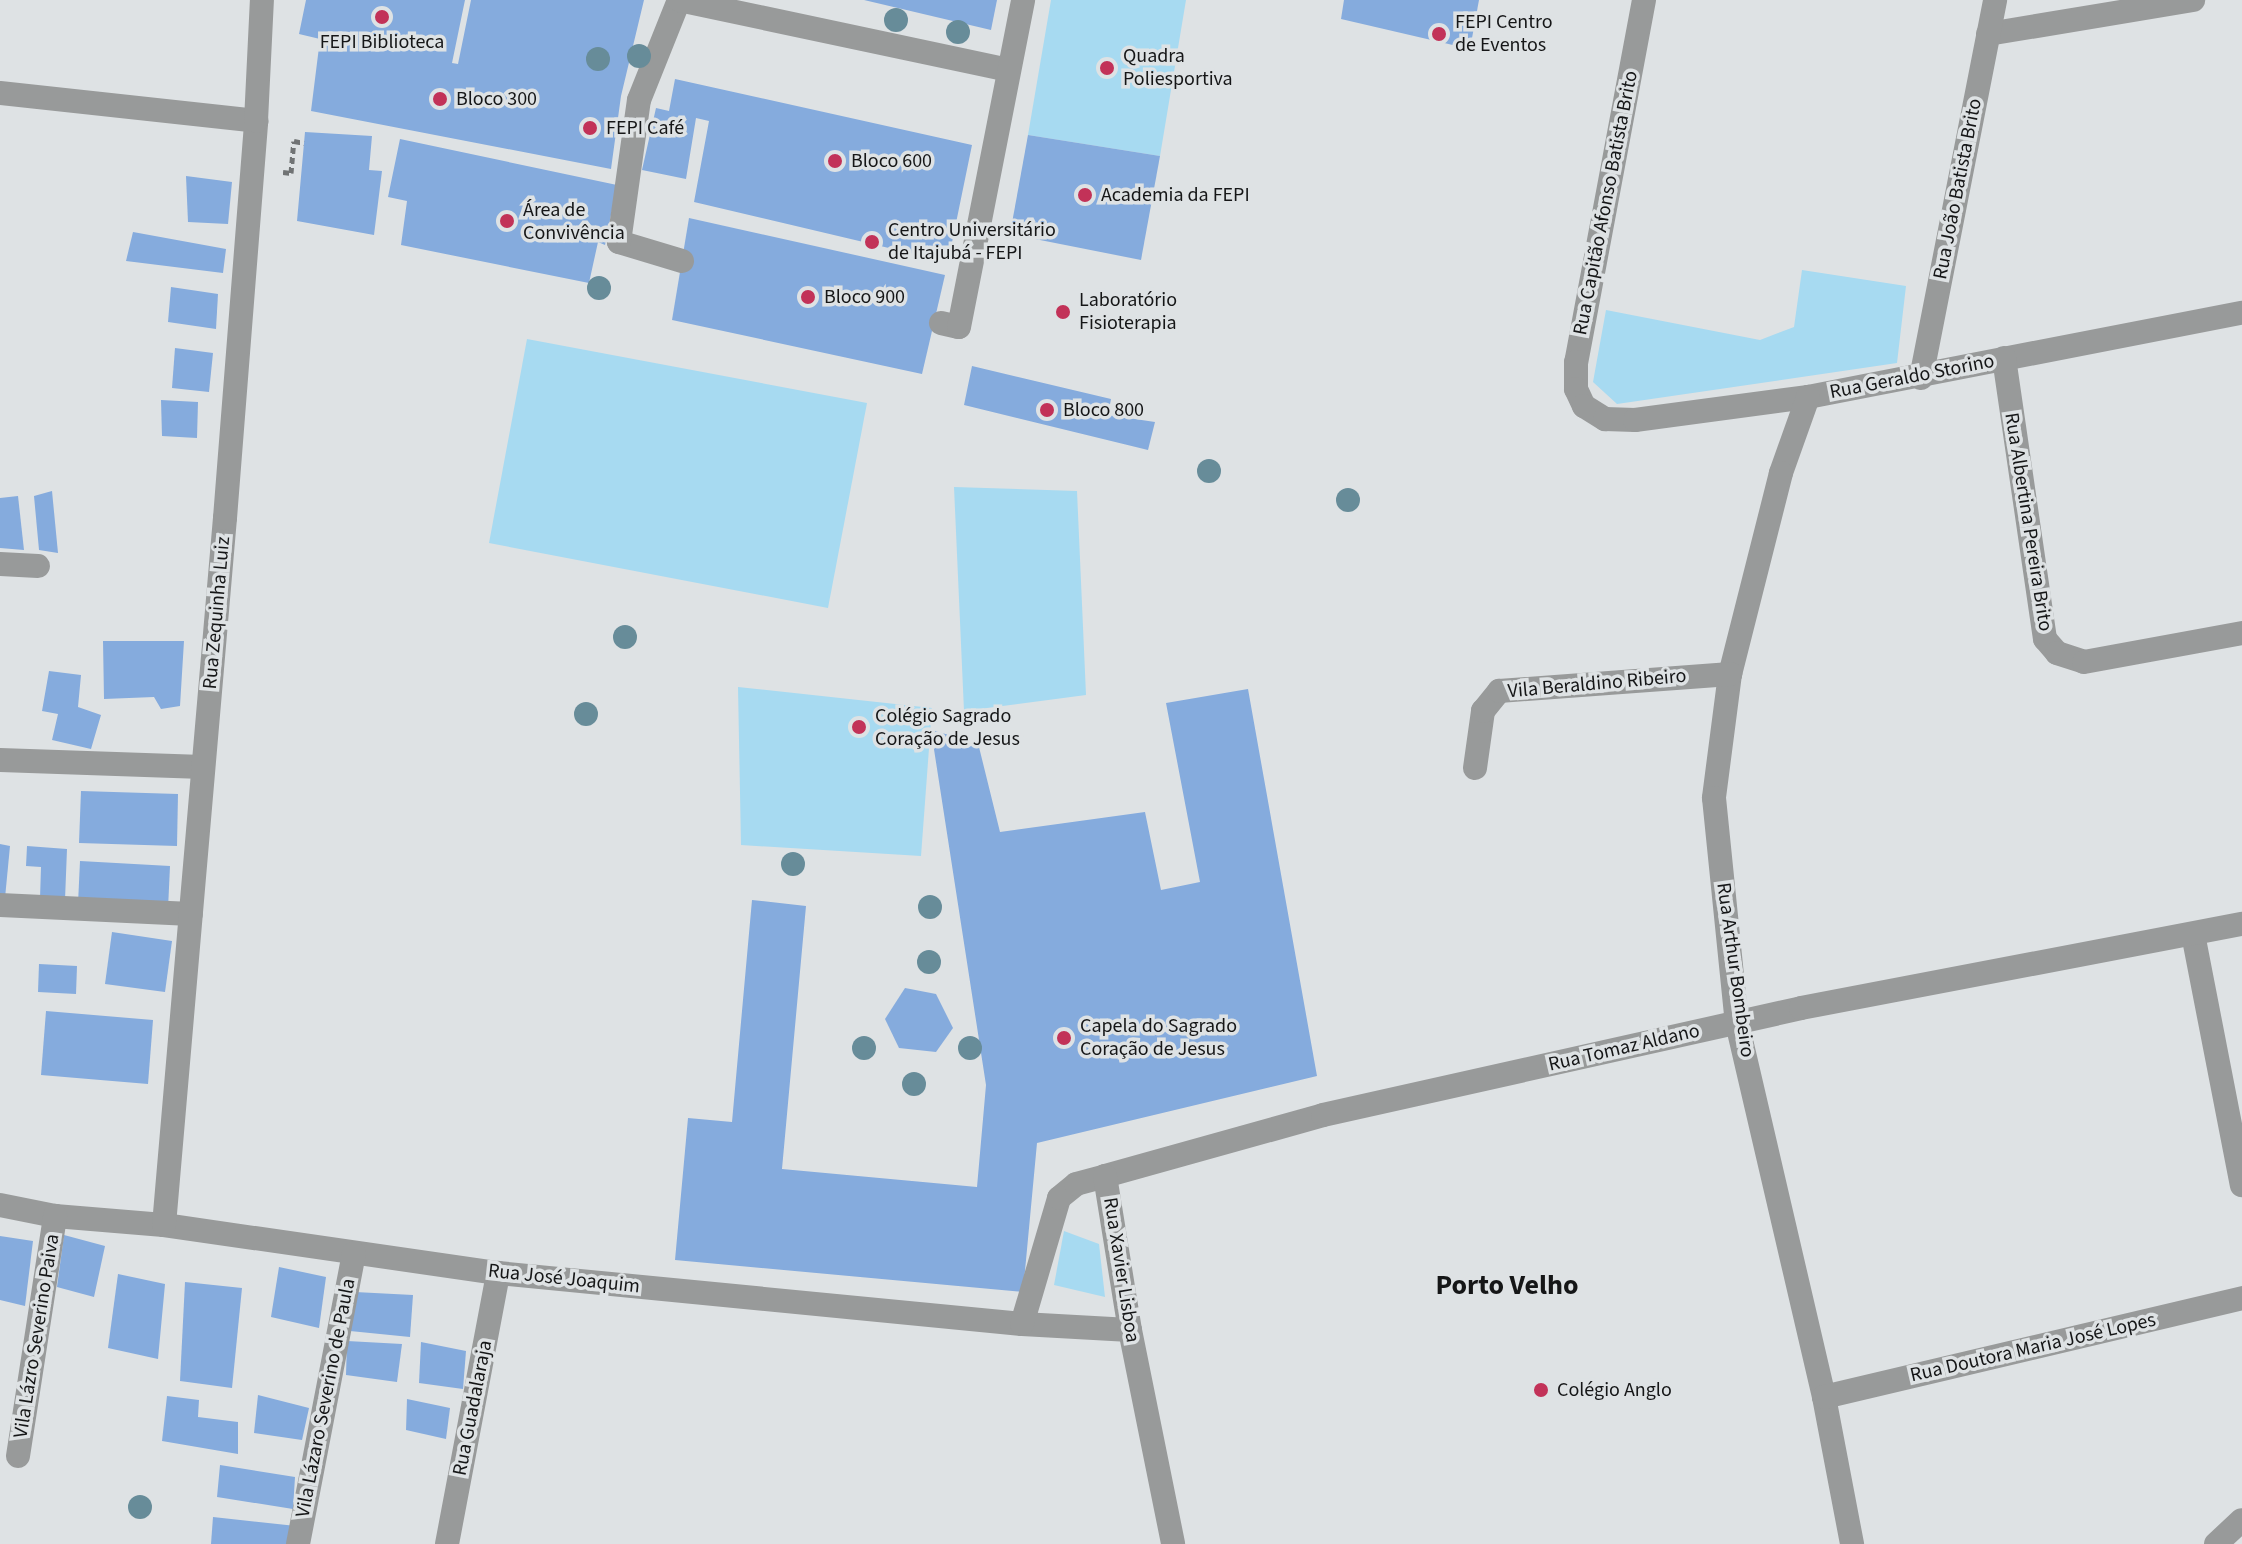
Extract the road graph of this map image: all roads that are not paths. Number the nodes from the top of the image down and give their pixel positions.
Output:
1 (262, 0) edge
2 (1023, 0) edge
3 (1644, 0) edge
4 (1995, 0) edge
5 (2193, 0) edge
6 (1988, 34) junction
7 (1009, 70) junction
8 (0, 93) edge
9 (256, 121) junction
10 (682, 261) dead end
11 (2242, 313) edge
12 (941, 323) dead end
13 (2004, 358) junction
14 (1921, 378) junction
15 (1808, 397) junction
16 (1584, 406) joint
17 (0, 564) edge
18 (38, 566) dead end
19 (2242, 633) edge
20 (1730, 674) junction
21 (0, 760) edge
22 (203, 767) junction
23 (1475, 768) dead end
24 (0, 905) edge
25 (191, 914) junction
26 (2242, 924) edge
27 (2193, 934) junction
28 (1737, 1023) junction
29 (1105, 1176) junction
30 (2242, 1185) edge
31 (0, 1205) edge
32 (55, 1216) junction
33 (164, 1225) junction
34 (354, 1253) junction
35 (498, 1273) junction
36 (2242, 1298) edge
37 (1022, 1324) junction
38 (1130, 1330) junction
39 (1824, 1397) junction
40 (18, 1456) dead end
41 (2242, 1520) edge
42 (298, 1544) edge
43 (447, 1544) edge
44 (1173, 1544) edge
45 (1852, 1544) edge
46 (2216, 1544) edge

1 - 9 street, Rua Zequinha Luiz
2 - 7 street
3 - 16 street, Rua Capitão Afonso Batista Brito
4 - 6 street, Rua João Batista Brito
5 - 6 street
6 - 14 street, Rua João Batista Brito
7 - 10 street
7 - 12 street
8 - 9 street
9 - 22 street, Rua Zequinha Luiz
11 - 13 street, Rua Geraldo Storino
13 - 14 street, Rua Geraldo Storino
13 - 19 street, Rua Albertina Pereira Brito
14 - 15 street, Rua Geraldo Storino
15 - 16 street, Rua Geraldo Storino
15 - 20 street, Rua Arthur Bombeiro
17 - 18 street
20 - 23 street, Vila Beraldino Ribeiro
20 - 28 street, Rua Arthur Bombeiro
21 - 22 street
22 - 25 street, Rua Zequinha Luiz
24 - 25 street
25 - 33 street, Rua Zequinha Luiz
26 - 27 street, Rua Tomaz Aldano
27 - 28 street, Rua Tomaz Aldano
27 - 30 street
28 - 29 street, Rua Tomaz Aldano
28 - 39 street, Rua Arthur Bombeiro
29 - 37 street, Rua Xavier Lisboa
29 - 38 street, Rua Xavier Lisboa
31 - 32 street, Rua José Joaquim
32 - 33 street, Rua José Joaquim
32 - 40 street, Vila Lázro Severino Paiva
33 - 34 street, Rua José Joaquim
34 - 35 street, Rua José Joaquim
34 - 42 street, Vila Lázaro Severino de Paula
35 - 37 street, Rua José Joaquim
35 - 43 street, Rua Guadalaraja
36 - 39 street, Rua Doutora Maria José Lopes
37 - 38 street, Rua José Joaquim
38 - 44 street, Rua Xavier Lisboa
39 - 45 street, Rua Arthur Bombeiro
41 - 46 street

